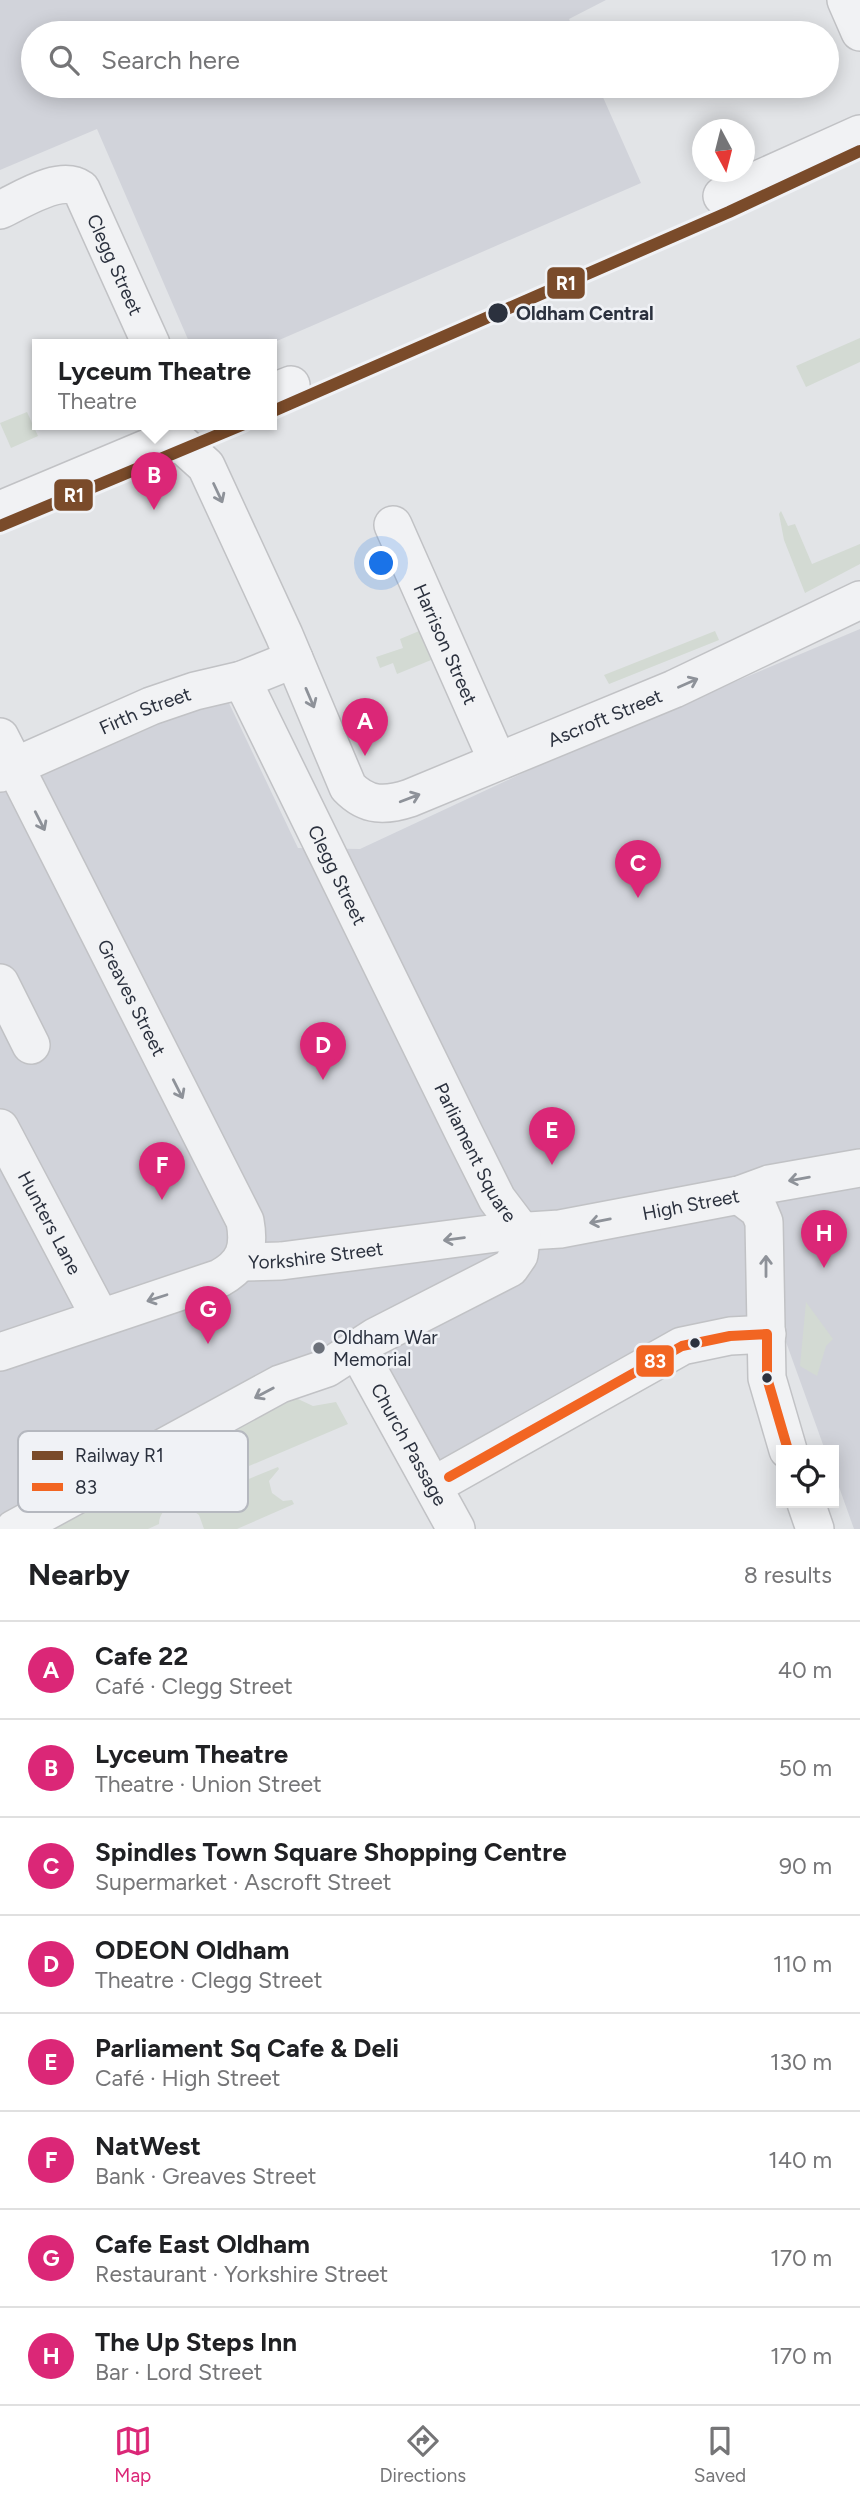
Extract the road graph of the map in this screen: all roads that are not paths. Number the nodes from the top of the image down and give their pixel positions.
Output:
1 (846, 0) edge
2 (860, 32) edge
3 (860, 134) edge
4 (722, 195) dead end
5 (0, 210) edge
6 (149, 339) edge
7 (0, 510) edge
8 (393, 525) dead end
9 (860, 600) edge
10 (294, 659) junction
11 (242, 680) junction
12 (4, 759) edge
13 (497, 760) junction
14 (0, 983) edge
15 (31, 1045) dead end
16 (433, 1071) joint
17 (0, 1128) edge
18 (860, 1168) edge
19 (739, 1195) junction
20 (522, 1232) junction
21 (242, 1262) junction
22 (100, 1317) junction
23 (766, 1334) junction
24 (0, 1352) edge
25 (364, 1362) dead end
26 (194, 1431) edge
27 (787, 1445) edge
28 (449, 1476) dead end
29 (808, 1508) edge
30 (45, 1512) edge
31 (14, 1529) edge
32 (456, 1529) edge
33 (815, 1529) edge

1 - 2 street
3 - 4 street
5 - 6 street, Clegg Street
7 -> 10 street
8 - 13 street, Harrison Street
13 -> 9 street, Ascroft Street
10 - 11 street, Firth Street
10 -> 13 street, Ascroft Street
11 - 12 street, Firth Street
11 - 16 street, Clegg Street
12 -> 21 street, Greaves Street
14 - 15 street
16 - 20 street, Parliament Square
17 - 22 street, Hunters Lane
18 -> 19 street, High Street
19 -> 20 street, High Street
23 -> 19 street
20 -> 21 street, Yorkshire Street
20 -> 26 street
21 -> 22 street, Yorkshire Street
22 - 24 street, Yorkshire Street
23 - 27 street
23 - 28 street
25 - 32 street, Church Passage
29 - 33 street
30 -> 31 street

